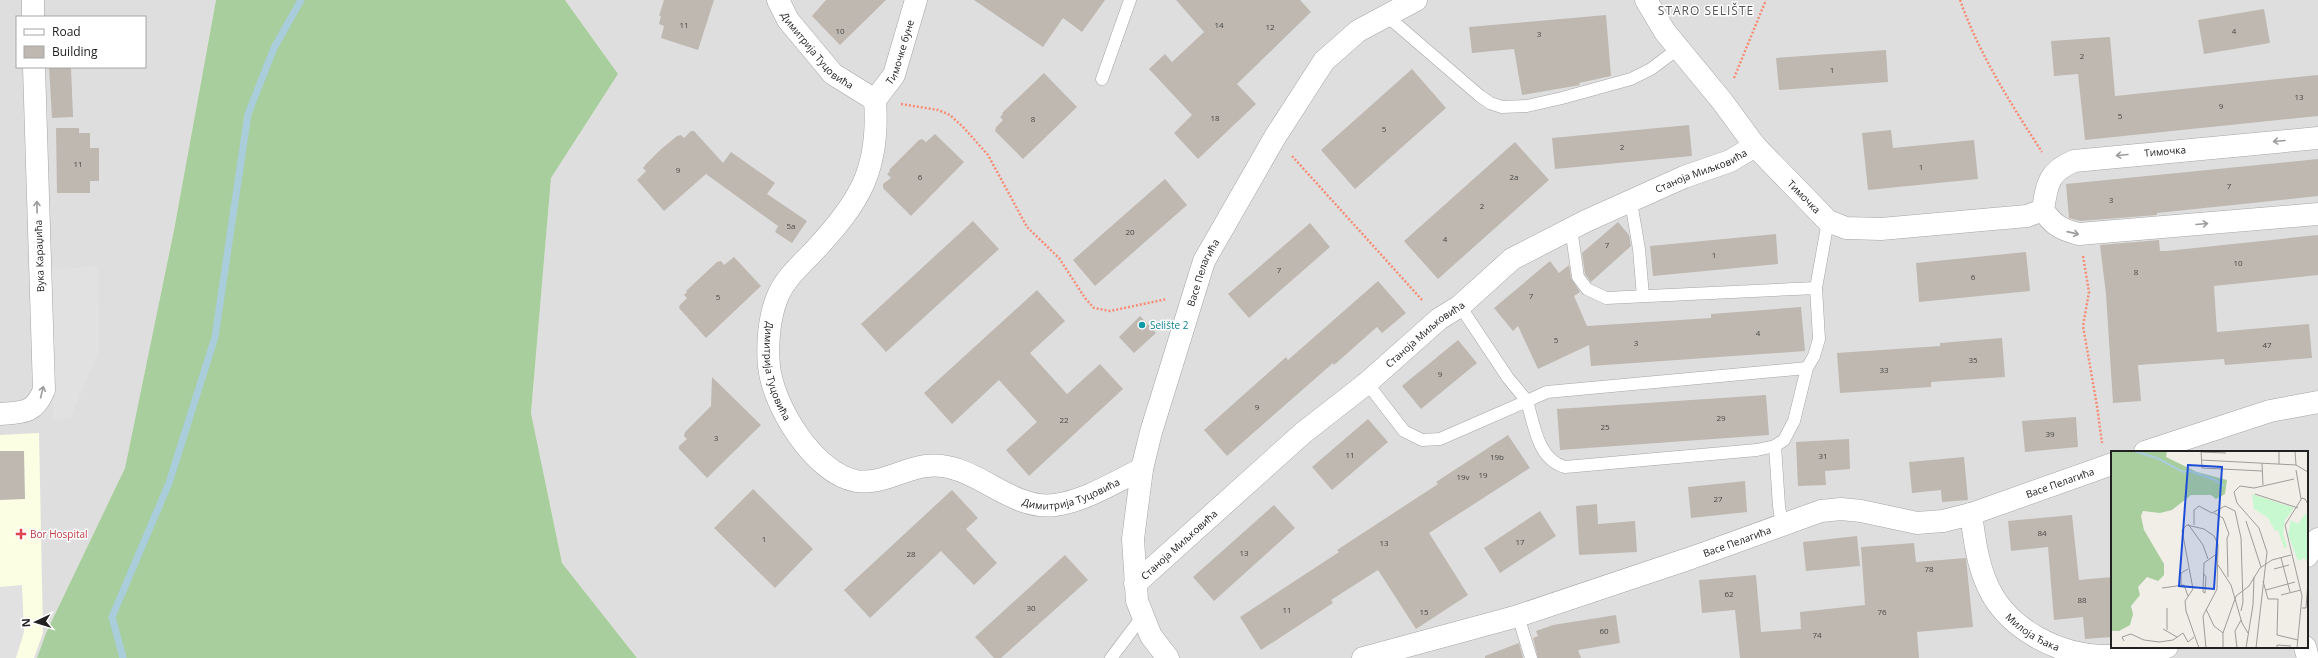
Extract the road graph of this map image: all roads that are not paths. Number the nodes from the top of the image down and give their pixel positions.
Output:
1 (33, 0) edge
2 (778, 0) edge
3 (916, 0) edge
4 (1130, 0) edge
5 (1416, 0) edge
6 (1646, 0) edge
7 (34, 16) edge
8 (1387, 16) junction
9 (1679, 48) junction
10 (34, 68) edge
11 (1102, 79) dead end
12 (875, 100) junction
13 (2318, 138) edge
14 (1755, 146) junction
15 (1631, 202) junction
16 (2043, 210) junction
17 (2318, 214) edge
18 (1828, 221) junction
19 (1571, 228) junction
20 (1816, 288) junction
21 (1643, 296) junction
22 (1460, 306) junction
23 (1807, 368) junction
24 (1367, 383) junction
25 (1527, 401) junction
26 (2318, 402) edge
27 (0, 414) edge
28 (1775, 446) junction
29 (2148, 451) edge
30 (2108, 465) edge
31 (1142, 469) junction
32 (1971, 514) junction
33 (1782, 525) junction
34 (2318, 539) edge
35 (2308, 554) edge
36 (1135, 584) junction
37 (1518, 616) junction
38 (1142, 617) junction
39 (2162, 648) edge
40 (2305, 648) edge
41 (1111, 658) edge
42 (1168, 658) edge
43 (1363, 658) edge
44 (1531, 658) edge
45 (2308, 658) edge

1 - 7 street
2 - 12 street, Димитрија Туцовића
3 - 12 street, Тимочке буне
4 - 11 lane
5 - 8 street, Васе Пелагића
6 - 9 street, Тимочка
8 - 9 lane
8 - 31 street, Васе Пелагића
9 - 14 street, Тимочка
27 -> 10 street, Вука Караџића
12 - 31 street, Димитрија Туцовића
13 -> 16 street, Тимочка
14 - 15 street, Станоја Миљковића
14 - 18 street, Тимочка
15 - 19 street, Станоја Миљковића
15 - 21 lane
16 -> 17 street
16 - 18 street, Тимочка
18 - 20 lane
19 - 21 lane
19 - 22 street, Станоја Миљковића
20 - 21 lane
20 - 23 lane
22 - 24 street, Станоја Миљковића
22 - 25 lane
23 - 25 lane
23 - 28 lane
24 - 25 lane
24 - 36 street, Станоја Миљковића
25 - 28 lane
26 - 29 street
28 - 33 lane
30 - 32 street, Васе Пелагића
31 - 36 street, Васе Пелагића
32 - 33 street, Васе Пелагића
32 - 39 street, Милоја Ђака
33 - 37 street, Васе Пелагића
34 - 35 street
36 - 38 street, Васе Пелагића
37 - 43 street, Васе Пелагића
37 - 44 lane
38 - 41 lane
38 - 42 street, Васе Пелагића
40 - 45 street

